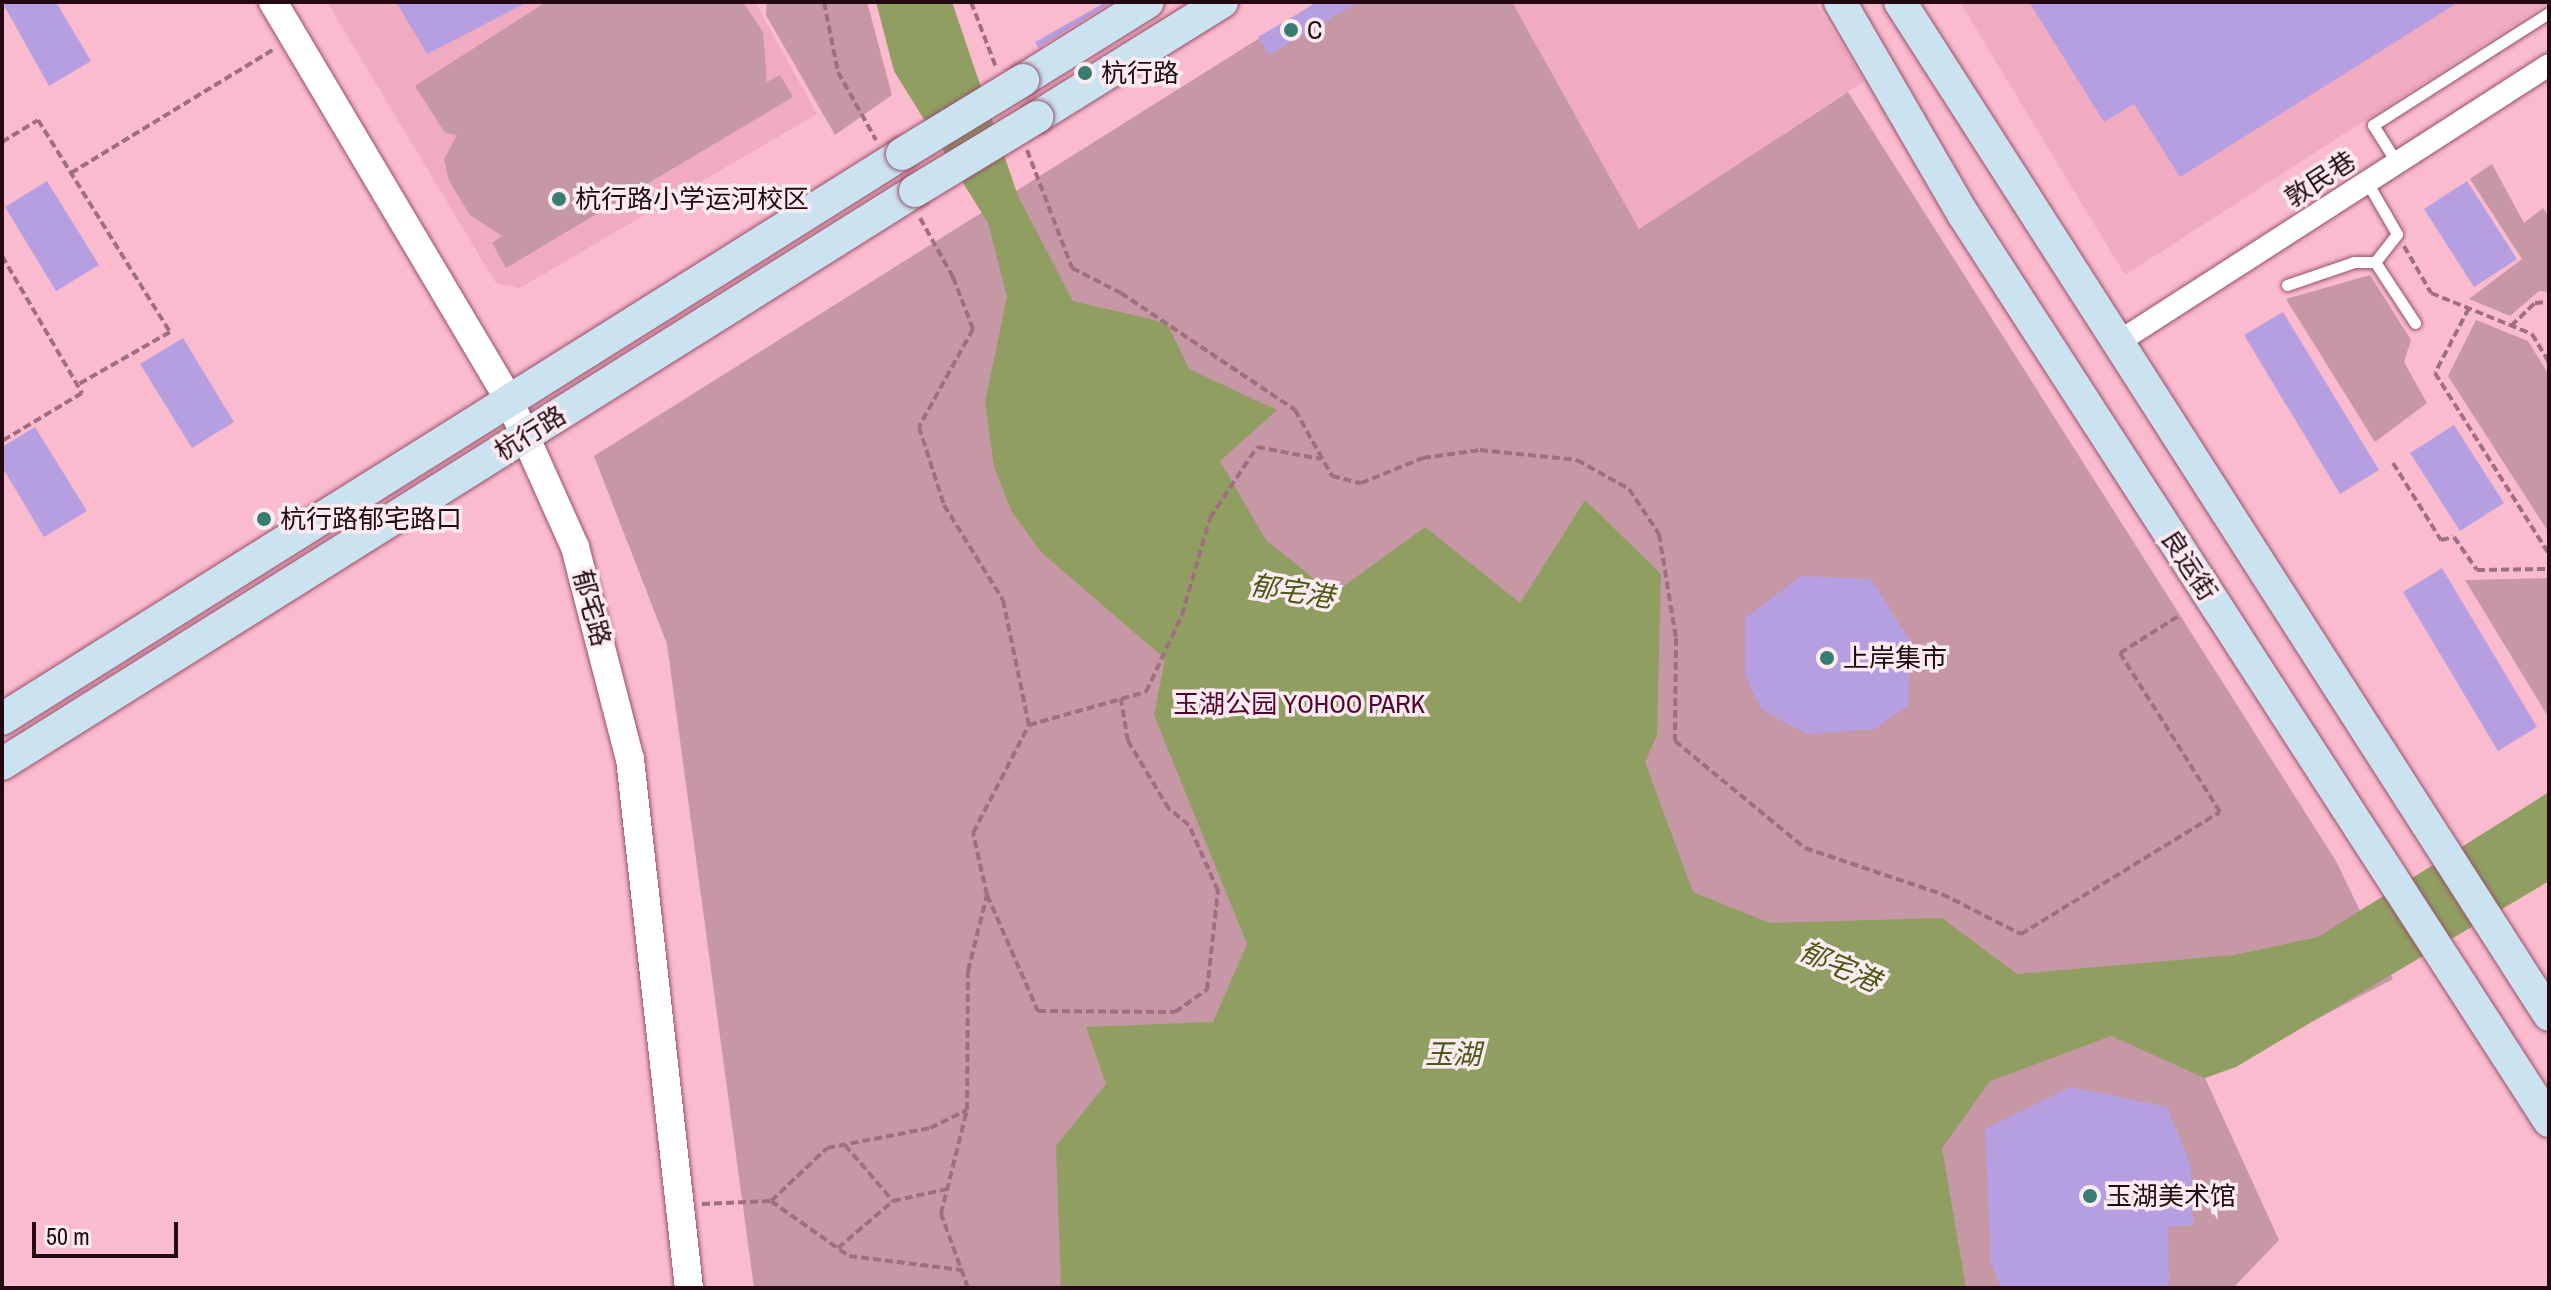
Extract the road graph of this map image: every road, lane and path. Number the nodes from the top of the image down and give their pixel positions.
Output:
1 (273, 2) edge
2 (824, 2) edge
3 (971, 2) edge
4 (1148, 2) edge
5 (1222, 2) edge
6 (1840, 2) edge
7 (1900, 2) edge
8 (2549, 13) edge
9 (294, 37) junction
10 (2549, 65) edge
11 (1011, 78) junction
12 (1029, 126) junction
13 (2, 142) edge
14 (895, 158) junction
15 (2397, 163) junction
16 (71, 173) junction
17 (2367, 182) junction
18 (911, 193) junction
19 (2397, 234) junction
20 (2, 256) edge
21 (2375, 262) junction
22 (2287, 285) dead end
23 (2547, 302) edge
24 (2469, 308) junction
25 (2415, 323) dead end
26 (2511, 326) junction
27 (2120, 341) junction
28 (2549, 362) edge
29 (77, 385) junction
30 (508, 398) junction
31 (528, 434) junction
32 (2, 441) edge
33 (1322, 459) junction
34 (2393, 463) dead end
35 (2549, 554) edge
36 (2549, 569) edge
37 (2180, 615) dead end
38 (1121, 699) junction
39 (2, 719) edge
40 (1029, 725) junction
41 (2, 764) edge
42 (987, 895) junction
43 (2549, 1015) edge
44 (967, 1110) junction
45 (2549, 1121) edge
46 (844, 1144) junction
47 (947, 1189) junction
48 (771, 1201) junction
49 (893, 1201) junction
50 (681, 1205) junction
51 (838, 1248) junction
52 (962, 1270) junction
53 (689, 1288) edge
54 (968, 1288) edge

1 - 9 street, 郁宅路
2 - 14 path
3 - 11 path
4 - 11 main road, 杭行路
5 - 12 main road, 杭行路
6 - 45 main road, 良运街
7 - 27 main road
8 - 15 lane
9 - 16 path
9 - 30 street, 郁宅路
10 - 15 street, 敦民巷
11 - 14 main road, 杭行路, bridge
12 - 18 main road, 杭行路, bridge
12 - 33 path
13 - 16 path
14 - 30 main road, 杭行路
15 - 17 street, 敦民巷
16 - 29 path
17 - 19 lane
17 - 27 street, 敦民巷
18 - 31 main road, 杭行路
18 - 40 path
19 - 21 lane
19 - 24 path
20 - 29 path
21 - 22 lane
21 - 25 lane
23 - 26 path
24 - 26 path
24 - 35 path
26 - 28 path
27 - 43 main road
29 - 32 path
30 - 31 street, 郁宅路
30 - 39 main road, 杭行路
31 - 41 main road, 杭行路
31 - 50 street, 郁宅路
33 - 37 path
33 - 38 path
34 - 36 path
38 - 40 path
38 - 42 path
40 - 42 path
42 - 44 path
44 - 46 path
44 - 47 path
46 - 48 path
46 - 49 path
47 - 49 path
47 - 52 path
48 - 50 path
48 - 51 path
49 - 51 path
50 - 53 street, 郁宅路
51 - 52 path
52 - 54 path

